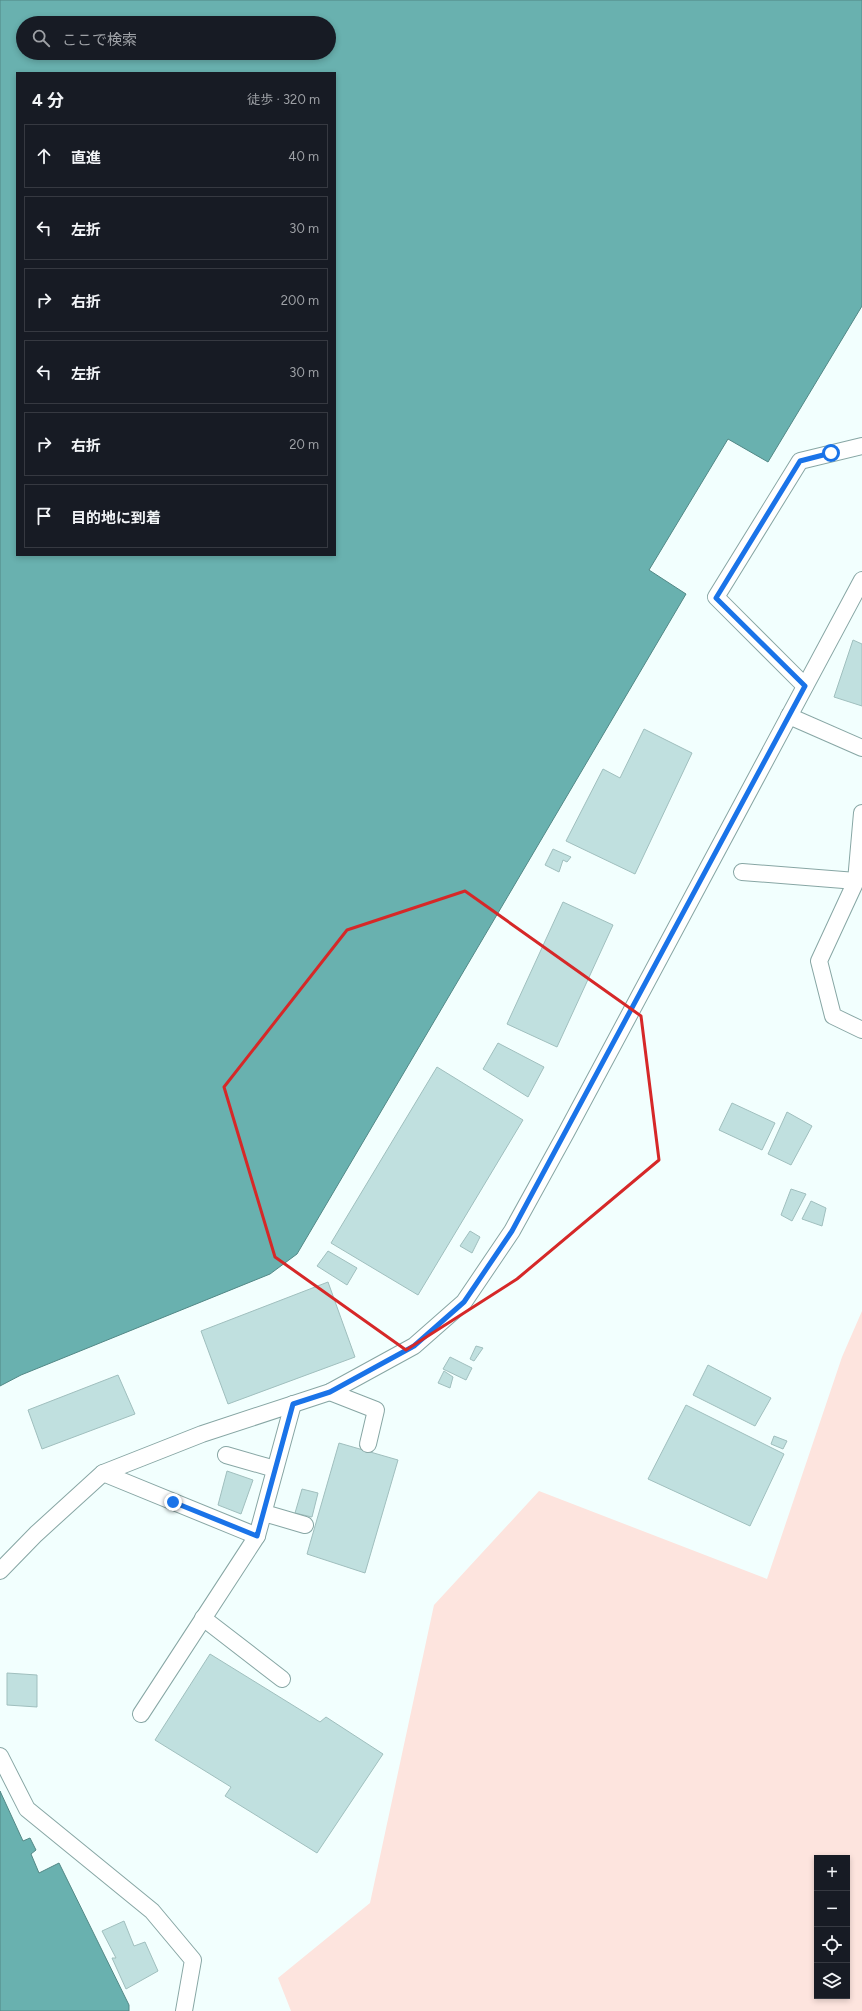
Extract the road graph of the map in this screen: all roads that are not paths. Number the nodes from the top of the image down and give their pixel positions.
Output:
1 (862, 446) edge
2 (862, 580) edge
3 (805, 686) junction
4 (789, 716) junction
5 (862, 748) edge
6 (862, 813) edge
7 (742, 872) dead end
8 (856, 881) junction
9 (862, 1030) edge
10 (330, 1392) junction
11 (293, 1404) junction
12 (368, 1444) dead end
13 (226, 1455) dead end
14 (275, 1469) junction
15 (103, 1473) junction
16 (264, 1513) junction
17 (305, 1525) dead end
18 (257, 1536) junction
19 (0, 1571) edge
20 (203, 1618) junction
21 (282, 1679) dead end
22 (141, 1714) dead end
23 (0, 1756) edge
24 (184, 2011) edge

1 - 3 lane
2 - 3 lane
3 - 4 lane
4 - 5 lane
4 - 10 lane
6 - 8 lane
7 - 8 lane
8 - 9 lane
10 - 11 lane
10 - 12 lane
11 - 14 lane
11 - 15 lane
13 - 14 lane
14 - 16 lane
15 - 18 lane
15 - 19 lane
16 - 17 lane
16 - 18 lane
18 - 20 lane
20 - 21 lane
20 - 22 lane
23 - 24 lane

